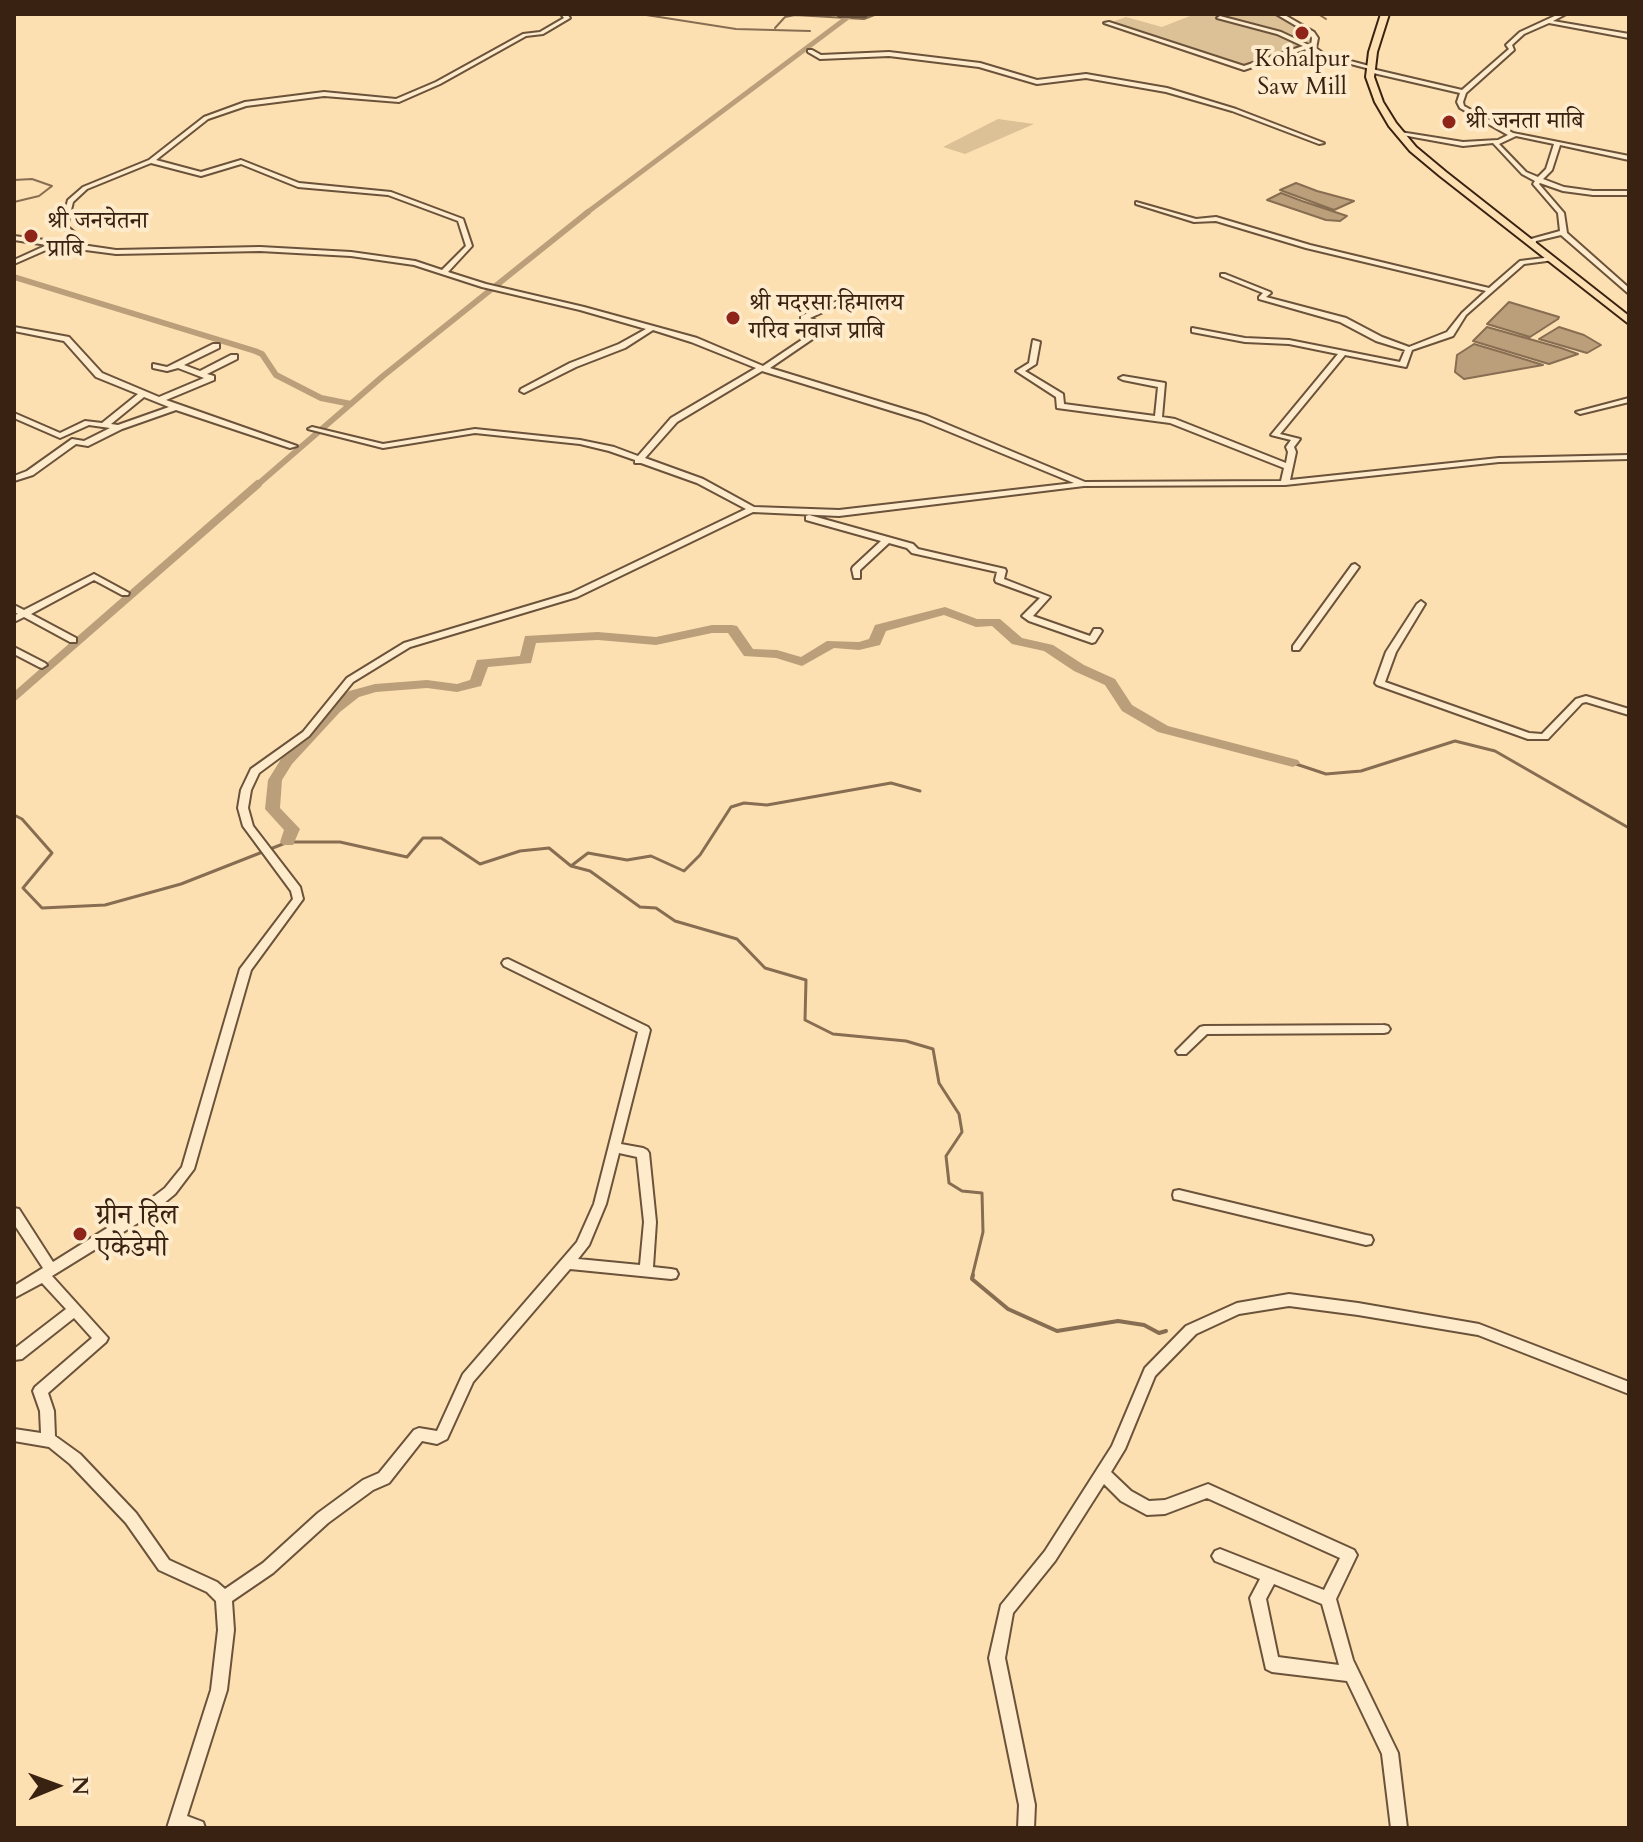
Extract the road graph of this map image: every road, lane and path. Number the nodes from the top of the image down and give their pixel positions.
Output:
1 (564, 14) edge
2 (865, 14) edge
3 (1279, 14) edge
4 (1385, 14) edge
5 (1563, 14) edge
6 (840, 16) edge
7 (1220, 18) dead end
8 (1551, 22) junction
9 (1107, 23) dead end
10 (1629, 36) edge
11 (1313, 48) junction
12 (810, 51) dead end
13 (1371, 70) junction
14 (1463, 92) junction
15 (1400, 134) junction
16 (1511, 134) junction
17 (1496, 141) junction
18 (1321, 143) dead end
19 (1557, 144) junction
20 (1629, 158) edge
21 (151, 161) junction
22 (1539, 180) junction
23 (1629, 193) edge
24 (1138, 203) dead end
25 (1563, 232) junction
26 (14, 238) edge
27 (53, 244) junction
28 (1533, 244) junction
29 (78, 247) junction
30 (1552, 259) junction
31 (14, 262) edge
32 (445, 271) junction
33 (1223, 275) dead end
34 (1491, 290) junction
35 (1629, 292) edge
36 (863, 304) dead end
37 (1629, 321) edge
38 (652, 328) junction
39 (14, 329) edge
40 (1195, 330) dead end
41 (1036, 342) dead end
42 (216, 346) dead end
43 (1409, 349) junction
44 (1343, 353) junction
45 (234, 357) dead end
46 (178, 365) junction
47 (156, 366) dead end
48 (763, 368) junction
49 (202, 373) junction
50 (1123, 378) dead end
51 (524, 391) dead end
52 (144, 393) junction
53 (159, 400) junction
54 (1629, 400) edge
55 (176, 407) junction
56 (1580, 412) dead end
57 (14, 415) edge
58 (1158, 420) junction
59 (104, 425) junction
60 (119, 427) junction
61 (313, 429) dead end
62 (293, 446) dead end
63 (1629, 457) edge
64 (638, 461) junction
65 (1286, 466) junction
66 (14, 479) edge
67 (1285, 483) junction
68 (1084, 484) junction
69 (752, 509) junction
70 (795, 512) junction
71 (887, 540) junction
72 (1355, 567) dead end
73 (857, 576) dead end
74 (125, 593) dead end
75 (1421, 604) dead end
76 (14, 608) edge
77 (24, 614) junction
78 (14, 619) edge
79 (1097, 631) dead end
80 (73, 640) dead end
81 (1296, 648) dead end
82 (14, 650) edge
83 (42, 665) dead end
84 (1629, 712) edge
85 (508, 963) dead end
86 (1384, 1029) dead end
87 (1182, 1051) dead end
88 (615, 1148) junction
89 (1179, 1195) dead end
90 (14, 1213) edge
91 (1366, 1240) dead end
92 (567, 1263) junction
93 (646, 1271) junction
94 (47, 1272) junction
95 (671, 1274) dead end
96 (14, 1293) edge
97 (75, 1310) junction
98 (17, 1355) dead end
99 (1629, 1388) edge
100 (14, 1435) edge
101 (48, 1439) junction
102 (1103, 1474) junction
103 (1220, 1556) dead end
104 (1270, 1576) junction
105 (224, 1598) junction
106 (1328, 1599) junction
107 (1352, 1674) junction
108 (176, 1825) edge
109 (197, 1828) edge
110 (1026, 1828) edge
111 (1399, 1828) edge

1 - 21 street
2 - 6 street
3 - 11 street
4 - 13 highway
5 - 8 street
7 - 11 street
8 - 10 street
8 - 14 street
9 - 11 street
11 - 13 street
12 - 18 street
13 - 14 street
13 - 15 highway
14 - 16 street
15 - 17 street
15 - 28 highway
16 - 17 street
16 - 19 street
17 - 22 street
19 - 20 street
19 - 22 street
21 - 29 street
21 - 32 street
22 - 23 street
22 - 25 street
24 - 34 street
25 - 28 street
25 - 35 street
26 - 27 street
27 - 29 street
27 - 31 street
28 - 30 highway
29 - 32 street
30 - 34 street
30 - 37 highway
32 - 38 street
33 - 43 street
34 - 43 street
36 - 48 street
38 - 48 street
38 - 51 street
39 - 52 street
40 - 44 street
41 - 58 street
42 - 46 street
43 - 44 street
44 - 65 street
45 - 49 street
46 - 47 street
46 - 49 street
48 - 64 street
48 - 68 street
49 - 53 street
50 - 58 street
52 - 53 street
52 - 59 street
53 - 55 street
54 - 56 street
55 - 60 street
55 - 62 street
57 - 59 street
58 - 65 street
59 - 60 street
60 - 66 street
61 - 64 street
63 - 67 street
64 - 69 street
65 - 67 street
67 - 68 street
68 - 70 street
69 - 70 street
69 - 94 street
70 - 71 street
71 - 73 street
71 - 79 street
72 - 81 street
74 - 77 street
75 - 84 street
76 - 77 street
77 - 78 street
77 - 80 street
82 - 83 street
85 - 88 street
86 - 87 street
88 - 92 street
88 - 93 street
89 - 91 street
90 - 94 street
92 - 93 street
92 - 105 street
93 - 95 street
94 - 96 street
94 - 97 street
97 - 98 street
97 - 101 street
99 - 102 street
100 - 101 street
101 - 105 street
102 - 106 street
102 - 110 street
103 - 104 street
104 - 106 street
104 - 107 street
105 - 108 street
106 - 107 street
107 - 111 street
108 - 109 street

